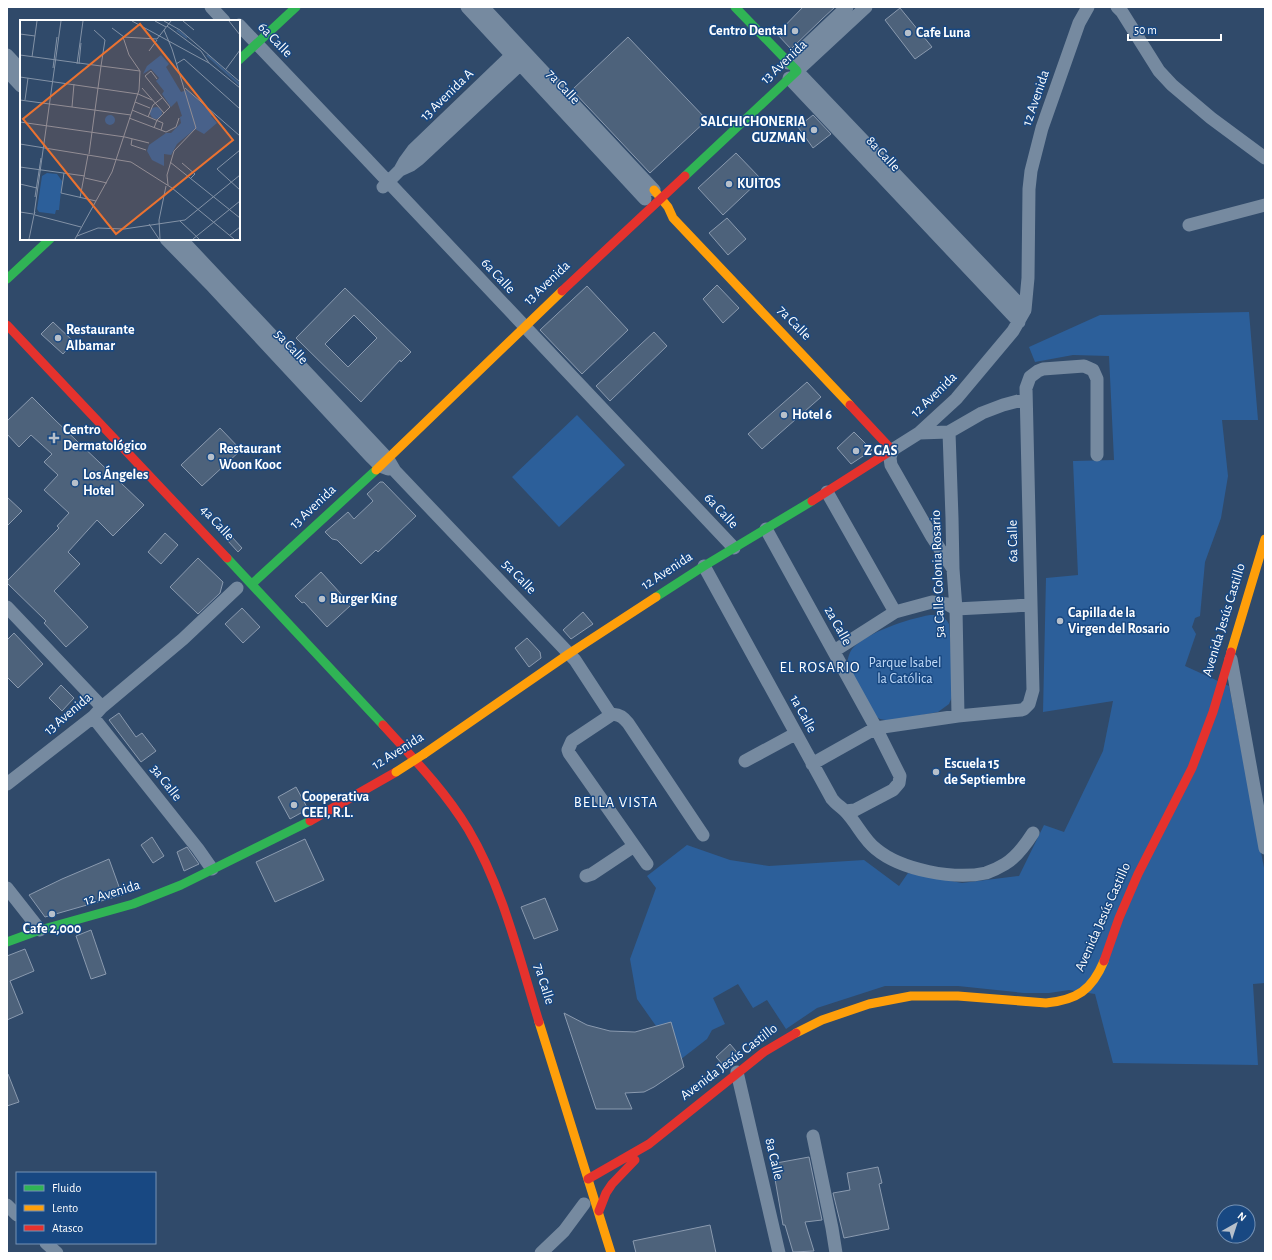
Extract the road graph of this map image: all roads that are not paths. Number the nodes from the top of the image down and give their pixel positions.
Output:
1 (211, 7) edge
2 (222, 7) edge
3 (296, 7) edge
4 (467, 7) edge
5 (483, 7) edge
6 (847, 7) edge
7 (866, 7) edge
8 (1088, 7) edge
9 (1117, 7) edge
10 (732, 10) edge
11 (223, 20) edge
12 (234, 20) edge
13 (240, 26) edge
14 (750, 35) dead end
15 (249, 39) edge
16 (7, 55) edge
17 (520, 56) junction
18 (240, 58) edge
19 (20, 69) edge
20 (789, 70) junction
21 (7, 71) edge
22 (20, 85) edge
23 (1265, 158) edge
24 (386, 184) junction
25 (652, 197) junction
26 (1265, 205) edge
27 (1189, 225) dead end
28 (49, 240) edge
29 (167, 240) edge
30 (181, 240) edge
31 (7, 279) edge
32 (1025, 310) junction
33 (1019, 322) junction
34 (519, 323) junction
35 (7, 325) edge
36 (1026, 399) junction
37 (919, 432) junction
38 (949, 432) junction
39 (892, 450) junction
40 (1097, 455) dead end
41 (379, 457) junction
42 (827, 492) junction
43 (766, 529) junction
44 (1265, 539) edge
45 (730, 550) junction
46 (704, 566) junction
47 (953, 569) junction
48 (252, 584) junction
49 (237, 588) dead end
50 (1031, 605) junction
51 (7, 607) edge
52 (956, 609) junction
53 (895, 612) junction
54 (834, 651) junction
55 (570, 653) junction
56 (1230, 655) junction
57 (102, 707) junction
58 (611, 715) junction
59 (958, 716) junction
60 (93, 717) junction
61 (876, 728) junction
62 (795, 734) junction
63 (402, 746) joint
64 (399, 758) dead end
65 (745, 761) dead end
66 (812, 764) junction
67 (413, 775) dead end
68 (7, 784) edge
69 (845, 811) junction
70 (1033, 832) dead end
71 (703, 835) dead end
72 (634, 846) junction
73 (1265, 848) edge
74 (647, 864) dead end
75 (212, 870) junction
76 (586, 876) dead end
77 (7, 888) edge
78 (40, 930) junction
79 (7, 942) edge
80 (737, 1072) junction
81 (813, 1136) dead end
82 (649, 1144) junction
83 (588, 1179) junction
84 (583, 1200) joint
85 (7, 1205) edge
86 (599, 1211) junction
87 (16, 1213) edge
88 (587, 1218) dead end
89 (47, 1244) edge
90 (58, 1253) edge
91 (541, 1253) edge
92 (611, 1253) edge
93 (779, 1253) edge
94 (836, 1253) edge

1 - 11 street
2 - 12 street
3 - 15 street
4 - 17 street, 7a Calle
5 - 17 street, 7a Calle
6 - 20 street, 13 Avenida
7 - 20 street, 13 Avenida
8 - 32 street, 12 Avenida
9 - 23 street
10 - 14 street, 8a Calle
10 - 20 street, 8a Calle
13 - 15 street, 6a Calle
15 - 18 street
15 - 24 street, 6a Calle
16 - 19 street
17 - 24 street, 13 Avenida A
17 - 25 street, 7a Calle
20 - 25 street, 13 Avenida
20 - 32 street, 8a Calle
20 - 33 street, 8a Calle
21 - 22 street
24 - 34 street, 6a Calle
25 - 34 street, 13 Avenida
25 - 39 street, 7a Calle
26 - 27 street
28 - 31 street
29 - 41 street, 5a Calle
30 - 41 street, 5a Calle
32 - 33 street, 12 Avenida
33 - 37 street, 12 Avenida
34 - 41 street, 13 Avenida
34 - 45 street, 6a Calle
35 - 48 street, 4a Calle
36 - 38 street
36 - 40 street, 6a Calle
36 - 50 street, 6a Calle
37 - 38 street
37 - 39 street, 12 Avenida
38 - 47 street, 5a Calle Colonia Rosario
39 - 42 street, 12 Avenida
39 - 47 street
41 - 48 street, 13 Avenida
41 - 55 street, 5a Calle
42 - 43 street, 12 Avenida
42 - 53 street
43 - 45 street, 12 Avenida
43 - 54 street, 2a Calle
44 - 56 street, Avenida Jesús Castillo
45 - 46 street, 12 Avenida
46 - 55 street, 12 Avenida
46 - 62 street, 1a Calle
47 - 52 street, 5a Calle Colonia Rosario
48 - 63 street, 4a Calle
49 - 57 street, 13 Avenida
50 - 52 street
50 - 59 street, 6a Calle
51 - 57 street
52 - 53 street
52 - 59 street, 5a Calle Colonia Rosario
53 - 54 street
54 - 61 street, 2a Calle
55 - 58 street, 5a Calle
55 - 75 street, 12 Avenida, bridge
56 - 73 street
56 - 80 street, Avenida Jesús Castillo
57 - 60 street, 13 Avenida
58 - 71 street
58 - 72 street
59 - 61 street
60 - 68 street, 13 Avenida
60 - 75 street, 3a Calle
61 - 66 street
61 - 69 street, 2a Calle
62 - 65 street
62 - 66 street, 1a Calle
63 - 83 street, 7a Calle
64 - 67 street
66 - 69 street, 1a Calle
69 - 70 street, 1a Calle
72 - 74 street
72 - 76 street
75 - 78 street, 12 Avenida
77 - 78 street
78 - 79 street, 12 Avenida
80 - 82 street, Avenida Jesús Castillo
80 - 93 street, 8a Calle
81 - 94 street
82 - 83 street, Avenida Jesús Castillo
82 - 86 street, Avenida Jesús Castillo
83 - 86 street, 7a Calle
84 - 88 street
84 - 91 street
85 - 87 street
86 - 92 street, 7a Calle
89 - 90 street

